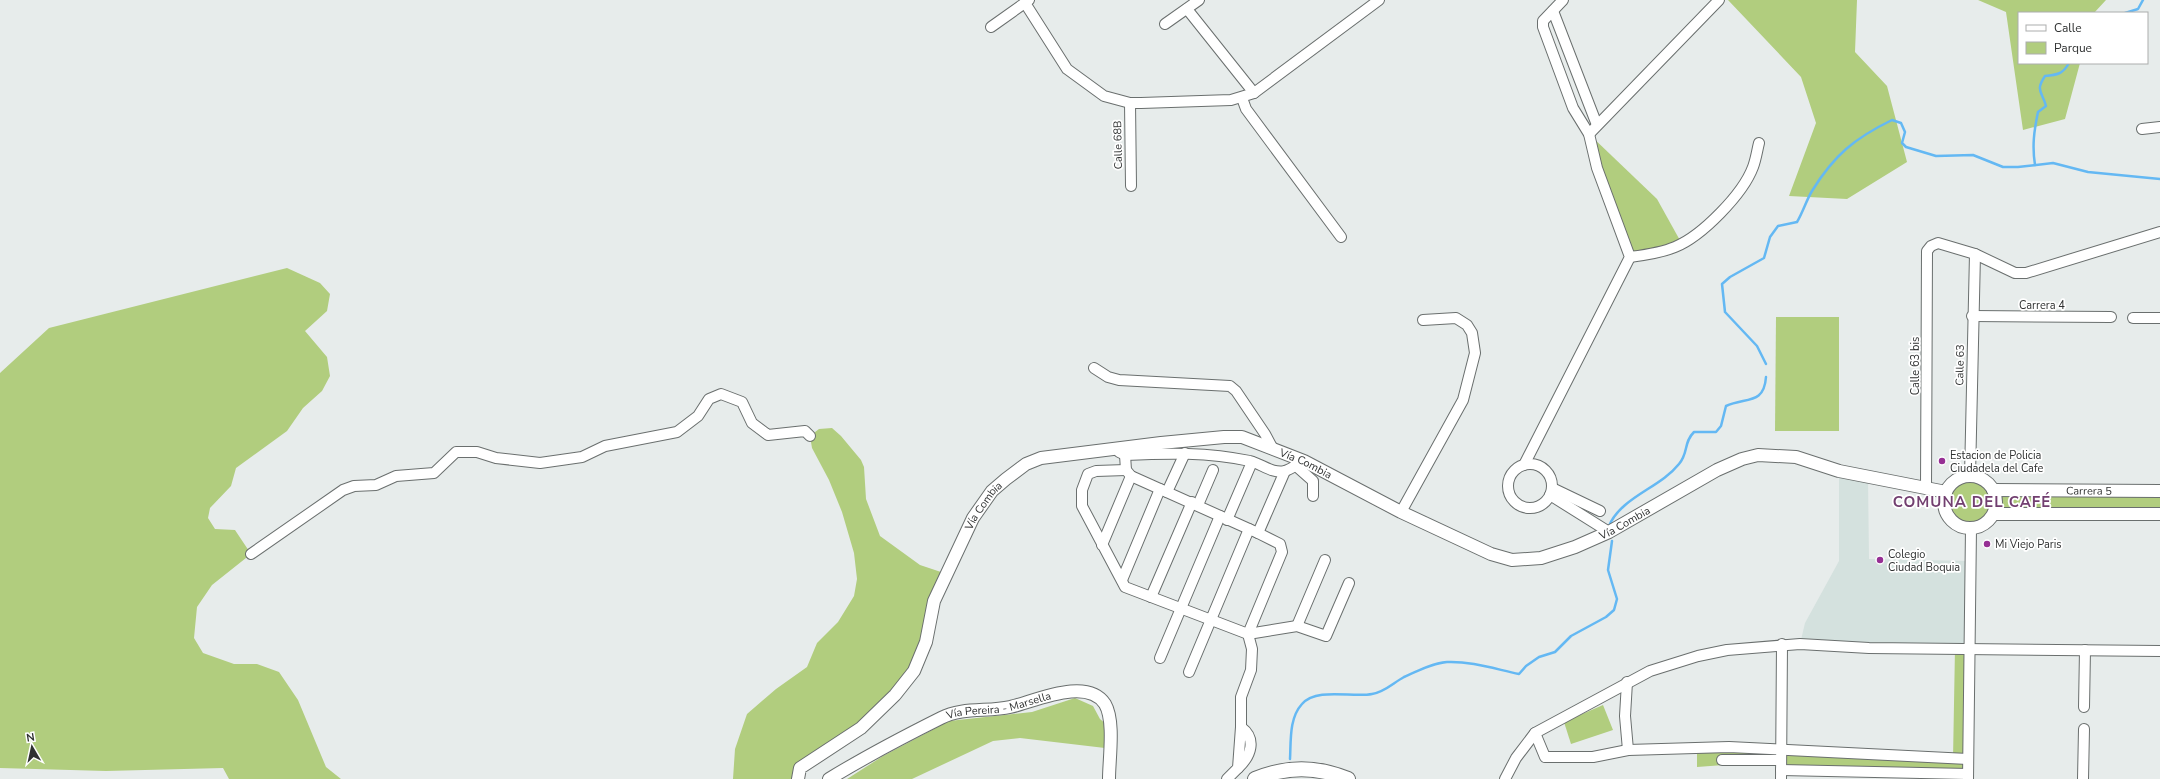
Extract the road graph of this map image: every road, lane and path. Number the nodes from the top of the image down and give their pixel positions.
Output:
1 (1199, 0) edge
2 (1379, 0) edge
3 (1563, 0) edge
4 (1719, 0) edge
5 (1027, 2) edge
6 (1187, 9) junction
7 (1553, 11) junction
8 (1165, 24) dead end
9 (991, 27) dead end
10 (1254, 94) junction
11 (1242, 98) junction
12 (1130, 102) junction
13 (1597, 125) junction
14 (2160, 127) edge
15 (2142, 129) dead end
16 (1589, 134) junction
17 (1759, 143) dead end
18 (1131, 186) dead end
19 (2160, 232) edge
20 (1341, 237) dead end
21 (1975, 254) junction
22 (1630, 257) junction
23 (1972, 316) junction
24 (2111, 317) dead end
25 (2133, 318) dead end
26 (2160, 318) edge
27 (1423, 320) dead end
28 (1094, 368) dead end
29 (810, 436) dead end
30 (1273, 449) junction
31 (1120, 452) junction
32 (1185, 453) junction
33 (1252, 462) junction
34 (1299, 463) junction
35 (1524, 465) junction
36 (1213, 470) dead end
37 (1285, 471) junction
38 (1128, 473) junction
39 (1970, 476) junction
40 (1926, 488) junction
41 (1993, 490) junction
42 (1164, 491) junction
43 (1551, 491) junction
44 (2160, 491) edge
45 (1946, 492) junction
46 (1313, 496) dead end
47 (1195, 503) junction
48 (1600, 511) dead end
49 (1401, 512) junction
50 (1994, 514) junction
51 (2160, 514) edge
52 (1224, 518) junction
53 (1971, 528) junction
54 (1253, 531) junction
55 (1609, 532) junction
56 (1102, 545) junction
57 (251, 554) dead end
58 (1325, 560) dead end
59 (1122, 580) junction
60 (1348, 583) dead end
61 (1151, 596) junction
62 (1181, 608) junction
63 (1211, 620) junction
64 (1297, 626) junction
65 (1248, 634) junction
66 (1782, 644) junction
67 (1969, 649) junction
68 (2085, 650) junction
69 (2160, 651) edge
70 (1160, 658) dead end
71 (1189, 672) dead end
72 (1627, 682) junction
73 (2084, 707) dead end
74 (2084, 729) dead end
75 (1535, 733) junction
76 (1628, 750) junction
77 (1781, 755) junction
78 (1968, 759) junction
79 (1722, 760) dead end
80 (1781, 775) edge
81 (1968, 777) edge
82 (798, 779) edge
83 (829, 779) edge
84 (1109, 779) edge
85 (1227, 779) edge
86 (1255, 779) edge
87 (1348, 779) edge
88 (1505, 779) edge
89 (2083, 779) edge

1 - 6 street
2 - 10 street
3 - 7 street
4 - 13 street
5 - 9 street
5 - 12 street
6 - 8 street
6 - 10 street
7 - 13 street
7 - 16 street
10 - 11 street
11 - 12 street
11 - 20 street
12 - 18 street, Calle 68B
13 - 16 street
14 - 15 street
16 - 22 street
17 - 22 street
19 - 21 street
21 - 23 street, Calle 63
21 - 40 street, Calle 63 bis
22 - 35 street
23 - 24 street, Carrera 4
23 - 39 street, Calle 63
25 - 26 street
27 - 49 street
28 - 30 street
29 - 57 street
30 - 31 main road, Vía Combia
30 - 34 main road, Vía Combia
31 - 32 street
31 - 38 street
31 - 82 main road, Vía Combia
32 - 33 street
32 - 42 street
33 - 37 street
33 - 52 street
34 - 37 street
34 - 46 street
34 - 49 main road, Vía Combia
35 - 43 street
35 - 43 street
36 - 47 street
37 - 54 street
38 - 42 street
38 - 56 street
38 - 56 street
39 - 41 main road
39 - 45 main road
40 - 45 main road, Vía Combia
40 - 55 main road, Vía Combia
41 - 44 main road, Carrera 5
41 - 50 main road
42 - 47 street
42 - 59 street
43 - 48 street
43 - 55 street
45 - 53 main road
47 - 52 street
47 - 61 street
49 - 55 main road, Vía Combia
50 - 51 main road, Carrera 5
50 - 53 main road
52 - 54 street
52 - 62 street
53 - 67 street
54 - 63 street
54 - 65 street
56 - 59 street
58 - 64 street
59 - 61 street
60 - 64 street
61 - 62 street
62 - 63 street
62 - 70 street
63 - 65 street
63 - 71 street
64 - 65 street
65 - 85 street
66 - 67 street
66 - 72 street
66 - 77 street
67 - 68 street
67 - 78 street
68 - 69 street
68 - 73 street
72 - 75 street
72 - 76 street
74 - 89 street
75 - 76 street
75 - 88 street
76 - 77 street
77 - 78 street
77 - 79 street
77 - 80 street
78 - 81 street
80 - 81 street
83 - 84 main road, Vía Pereira - Marsella
86 - 87 highway

